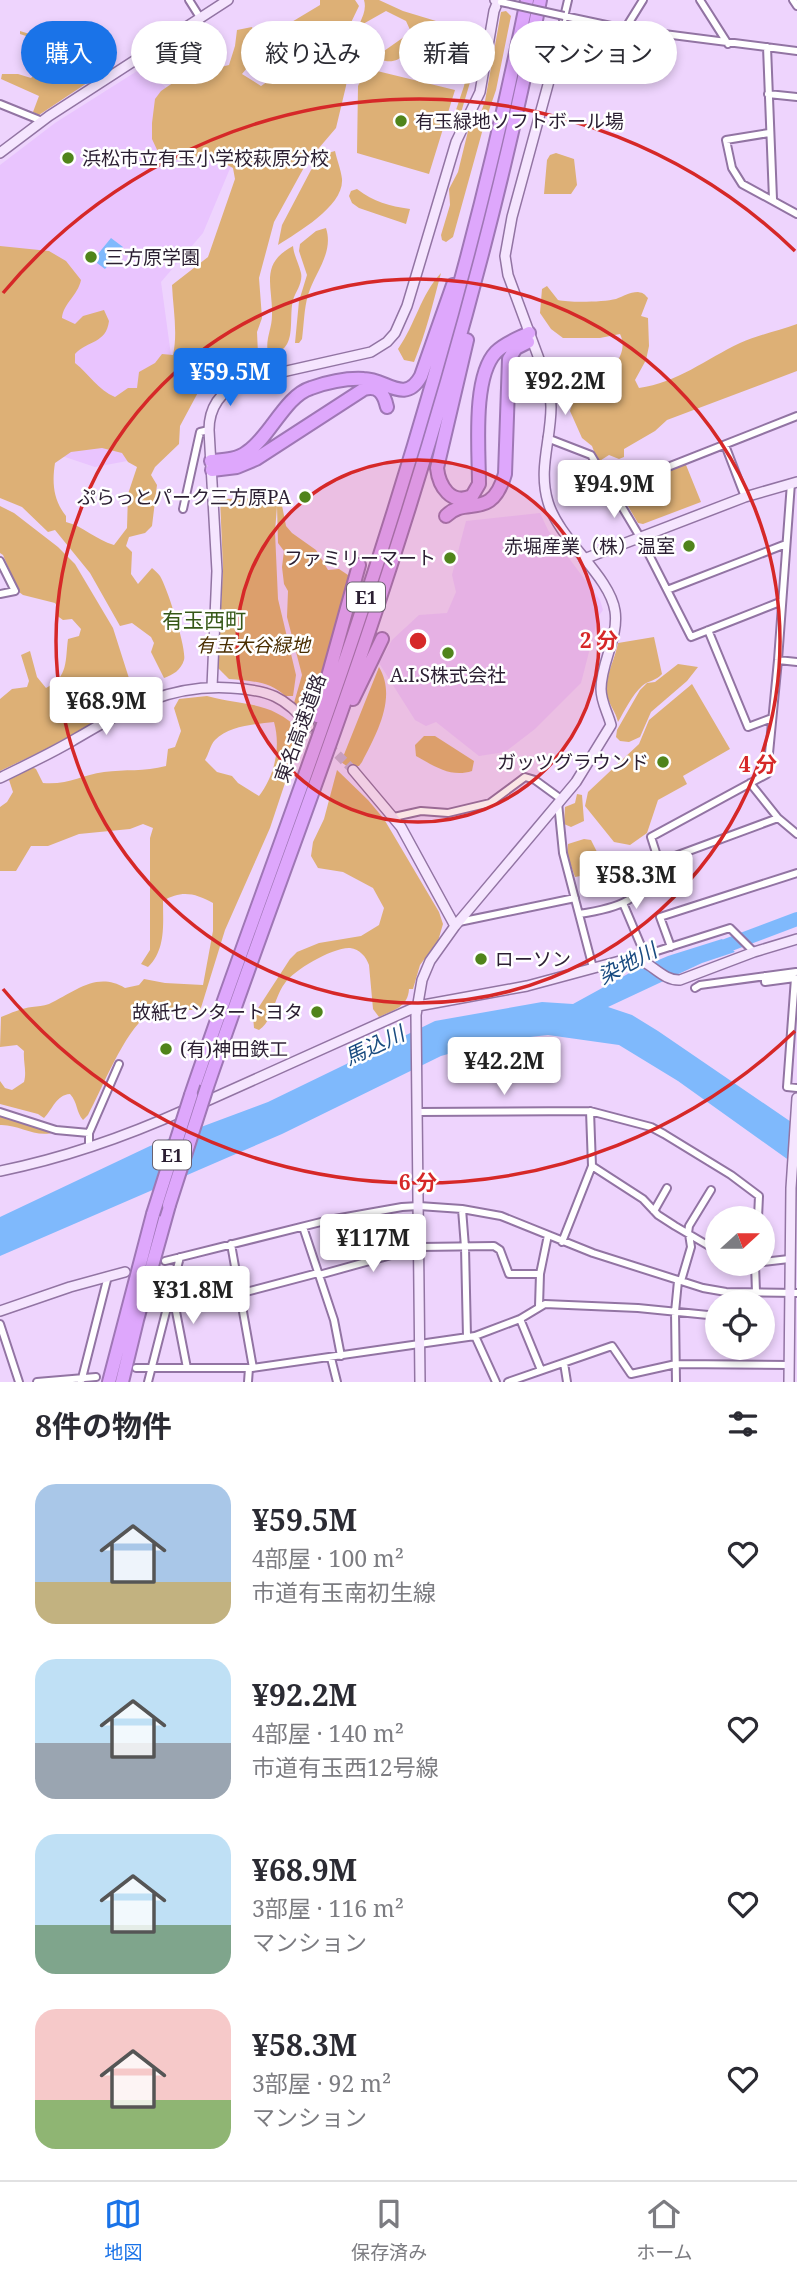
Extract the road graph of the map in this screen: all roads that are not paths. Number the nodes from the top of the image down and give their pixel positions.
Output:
1 (189, 0) edge
2 (228, 0) edge
3 (527, 0) edge
4 (540, 0) edge
5 (568, 0) edge
6 (643, 0) edge
7 (700, 0) edge
8 (793, 0) edge
9 (498, 1) edge
10 (797, 6) edge
11 (564, 16) junction
12 (201, 19) junction
13 (563, 21) edge
14 (587, 21) edge
15 (630, 21) edge
16 (677, 37) edge
17 (728, 44) junction
18 (767, 47) junction
19 (797, 51) edge
20 (548, 84) edge
21 (768, 94) junction
22 (797, 97) edge
23 (0, 104) edge
24 (42, 121) junction
25 (769, 133) junction
26 (0, 153) edge
27 (773, 199) junction
28 (797, 214) edge
29 (482, 228) junction
30 (530, 337) junction
31 (387, 407) dead end
32 (797, 416) edge
33 (209, 430) junction
34 (547, 438) junction
35 (724, 445) junction
36 (211, 466) junction
37 (794, 482) edge
38 (612, 489) junction
39 (746, 497) junction
40 (183, 509) dead end
41 (446, 516) dead end
42 (640, 537) junction
43 (786, 544) junction
44 (584, 559) junction
45 (0, 561) edge
46 (359, 565) dead end
47 (667, 590) junction
48 (0, 594) edge
49 (780, 602) junction
50 (708, 630) junction
51 (382, 639) dead end
52 (778, 660) junction
53 (797, 662) edge
54 (212, 687) junction
55 (772, 718) junction
56 (309, 726) tunnel mouth
57 (353, 771) tunnel mouth
58 (0, 778) edge
59 (750, 783) junction
60 (312, 791) junction
61 (560, 800) junction
62 (292, 807) junction
63 (394, 817) junction
64 (778, 818) junction
65 (797, 834) edge
66 (659, 862) junction
67 (797, 873) edge
68 (575, 898) junction
69 (623, 903) junction
70 (579, 914) junction
71 (457, 924) junction
72 (797, 939) edge
73 (671, 947) junction
74 (754, 951) junction
75 (642, 958) junction
76 (593, 968) junction
77 (796, 972) edge
78 (765, 976) junction
79 (695, 988) dead end
80 (417, 1011) junction
81 (119, 1064) dead end
82 (797, 1088) edge
83 (797, 1098) edge
84 (796, 1106) edge
85 (590, 1111) junction
86 (0, 1112) edge
87 (418, 1112) junction
88 (89, 1133) junction
89 (89, 1147) junction
90 (592, 1166) junction
91 (0, 1171) edge
92 (667, 1188) dead end
93 (711, 1190) dead end
94 (419, 1206) junction
95 (759, 1206) edge
96 (462, 1209) junction
97 (654, 1211) junction
98 (303, 1227) junction
99 (689, 1233) junction
100 (548, 1235) junction
101 (562, 1241) junction
102 (705, 1243) edge
103 (231, 1244) junction
104 (419, 1247) junction
105 (465, 1247) junction
106 (180, 1257) junction
107 (789, 1259) junction
108 (165, 1261) dead end
109 (775, 1261) edge
110 (125, 1272) dead end
111 (318, 1274) junction
112 (540, 1274) junction
113 (108, 1276) junction
114 (680, 1281) junction
115 (172, 1289) junction
116 (718, 1290) edge
117 (242, 1293) junction
118 (775, 1293) edge
119 (793, 1293) edge
120 (539, 1306) junction
121 (0, 1311) edge
122 (674, 1312) junction
123 (705, 1315) edge
124 (520, 1319) junction
125 (0, 1324) edge
126 (475, 1336) junction
127 (467, 1337) junction
128 (420, 1345) junction
129 (341, 1356) junction
130 (331, 1358) junction
131 (564, 1363) junction
132 (676, 1364) junction
133 (789, 1365) junction
134 (136, 1368) dead end
135 (187, 1368) junction
136 (251, 1368) junction
137 (151, 1369) junction
138 (541, 1370) junction
139 (103, 1379) edge
140 (82, 1380) edge
141 (19, 1382) edge
142 (37, 1382) edge
143 (122, 1382) edge
144 (148, 1382) edge
145 (248, 1382) edge
146 (337, 1382) edge
147 (420, 1382) edge
148 (496, 1382) edge
149 (508, 1382) edge
150 (567, 1382) edge
151 (676, 1382) edge
152 (789, 1382) edge

1 - 12 street
2 - 12 street
3 - 29 highway, 東名高速道路 / E1
4 - 29 highway, 東名高速道路 / E1
5 - 11 street
6 - 15 street
7 - 17 street
8 - 10 street
9 - 11 street, bridge
9 - 33 street
11 - 13 street
11 - 14 street
12 - 24 street
16 - 17 street
17 - 18 street
18 - 19 street
18 - 21 street
20 - 30 street
21 - 22 street
21 - 25 street
23 - 24 street
24 - 26 street
25 - 27 street
25 - 27 street
27 - 28 street
29 - 30 highway
29 - 36 highway
29 - 60 highway, 東名高速道路 / E1
29 - 62 highway, 東名高速道路 / E1
30 - 34 street
30 - 41 highway
31 - 36 highway
32 - 35 street
33 - 36 street
33 - 40 street
34 - 38 street
34 - 44 street
35 - 38 street
35 - 39 street
36 - 54 street
37 - 39 street
37 - 43 street
38 - 42 street
39 - 42 street
42 - 44 street
42 - 47 street
43 - 47 street
43 - 49 street
44 - 61 street
45 - 48 street
46 - 62 highway
47 - 50 street
49 - 50 street
49 - 52 street
50 - 55 street
51 - 60 highway
52 - 53 street
52 - 55 street
54 - 56 street
54 - 58 street
55 - 59 street
57 - 63 street
59 - 64 street
59 - 66 street
60 - 143 highway, 東名高速道路 / E1, bridge
61 - 63 street
61 - 68 street
61 - 71 street
62 - 139 highway, 東名高速道路 / E1, bridge
63 - 71 street
64 - 65 street
64 - 66 street
66 - 69 street
67 - 73 street
68 - 70 street
68 - 71 street
69 - 70 street
69 - 75 street
70 - 76 street
71 - 80 street
72 - 74 street
73 - 74 street
73 - 75 street
74 - 75 street
75 - 76 street
76 - 80 street
77 - 78 street
78 - 79 street
78 - 82 street
80 - 87 street
80 - 89 street
81 - 88 street
83 - 84 street
84 - 107 street
85 - 87 street
85 - 90 street
85 - 95 street
86 - 88 street
87 - 94 street
88 - 89 street
89 - 91 street
90 - 97 street
90 - 101 street
92 - 97 street
93 - 99 street
94 - 96 street
94 - 98 street
94 - 104 street
96 - 100 street
96 - 105 street
97 - 99 street
98 - 103 street
98 - 111 street
99 - 102 street
99 - 114 street
100 - 101 street
100 - 112 street
101 - 114 street
103 - 106 street
103 - 117 street
104 - 105 street
104 - 111 street
104 - 128 street
105 - 112 street
105 - 127 street
106 - 108 street
106 - 115 street
107 - 109 street
107 - 119 street
110 - 113 street
111 - 117 street
111 - 129 street
112 - 120 street
113 - 121 street
113 - 140 street
114 - 116 street
114 - 122 street
115 - 135 street
115 - 137 street
117 - 136 street
118 - 119 street
119 - 133 street
120 - 122 street
120 - 124 street
122 - 123 street
122 - 132 street
124 - 126 street
124 - 138 street
125 - 141 street
126 - 127 street
126 - 148 street
127 - 128 street
128 - 129 street
128 - 147 street
129 - 130 street
130 - 136 street
130 - 146 street
131 - 132 street
131 - 138 street
131 - 150 street
132 - 133 street
132 - 151 street
133 - 152 street
134 - 137 street
135 - 136 street
135 - 137 street
136 - 145 street
137 - 144 street
138 - 149 street
139 - 140 street
140 - 142 street

